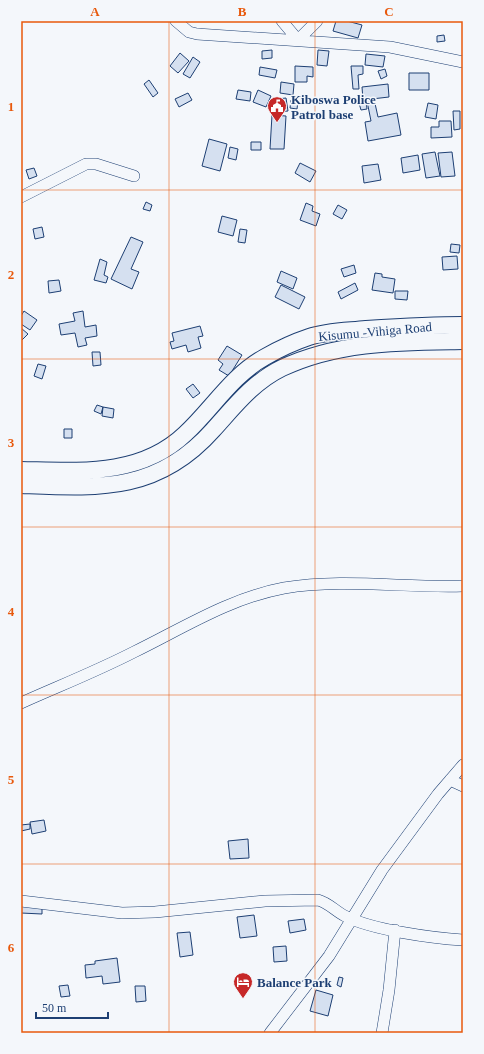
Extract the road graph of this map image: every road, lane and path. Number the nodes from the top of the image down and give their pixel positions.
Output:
1 (176, 21) edge
2 (282, 21) edge
3 (316, 21) edge
4 (298, 40) junction
5 (463, 62) edge
6 (134, 176) dead end
7 (21, 197) edge
8 (463, 324) edge
9 (463, 341) edge
10 (21, 470) edge
11 (21, 485) edge
12 (463, 586) edge
13 (21, 704) edge
14 (463, 765) edge
15 (450, 780) junction
16 (463, 786) edge
17 (21, 901) edge
18 (353, 918) junction
19 (394, 930) junction
20 (463, 940) edge
21 (270, 1033) edge
22 (382, 1033) edge

1 - 4 street
2 - 4 street
3 - 4 street
4 - 5 street
6 - 7 street
8 - 10 highway, Kisumu -Vihiga Road
9 - 11 highway, Kisumu -Vihiga Road
12 - 13 street
14 - 15 street
15 - 16 street
15 - 18 street
17 - 18 street
18 - 19 street
18 - 21 street
19 - 20 street
19 - 22 street

